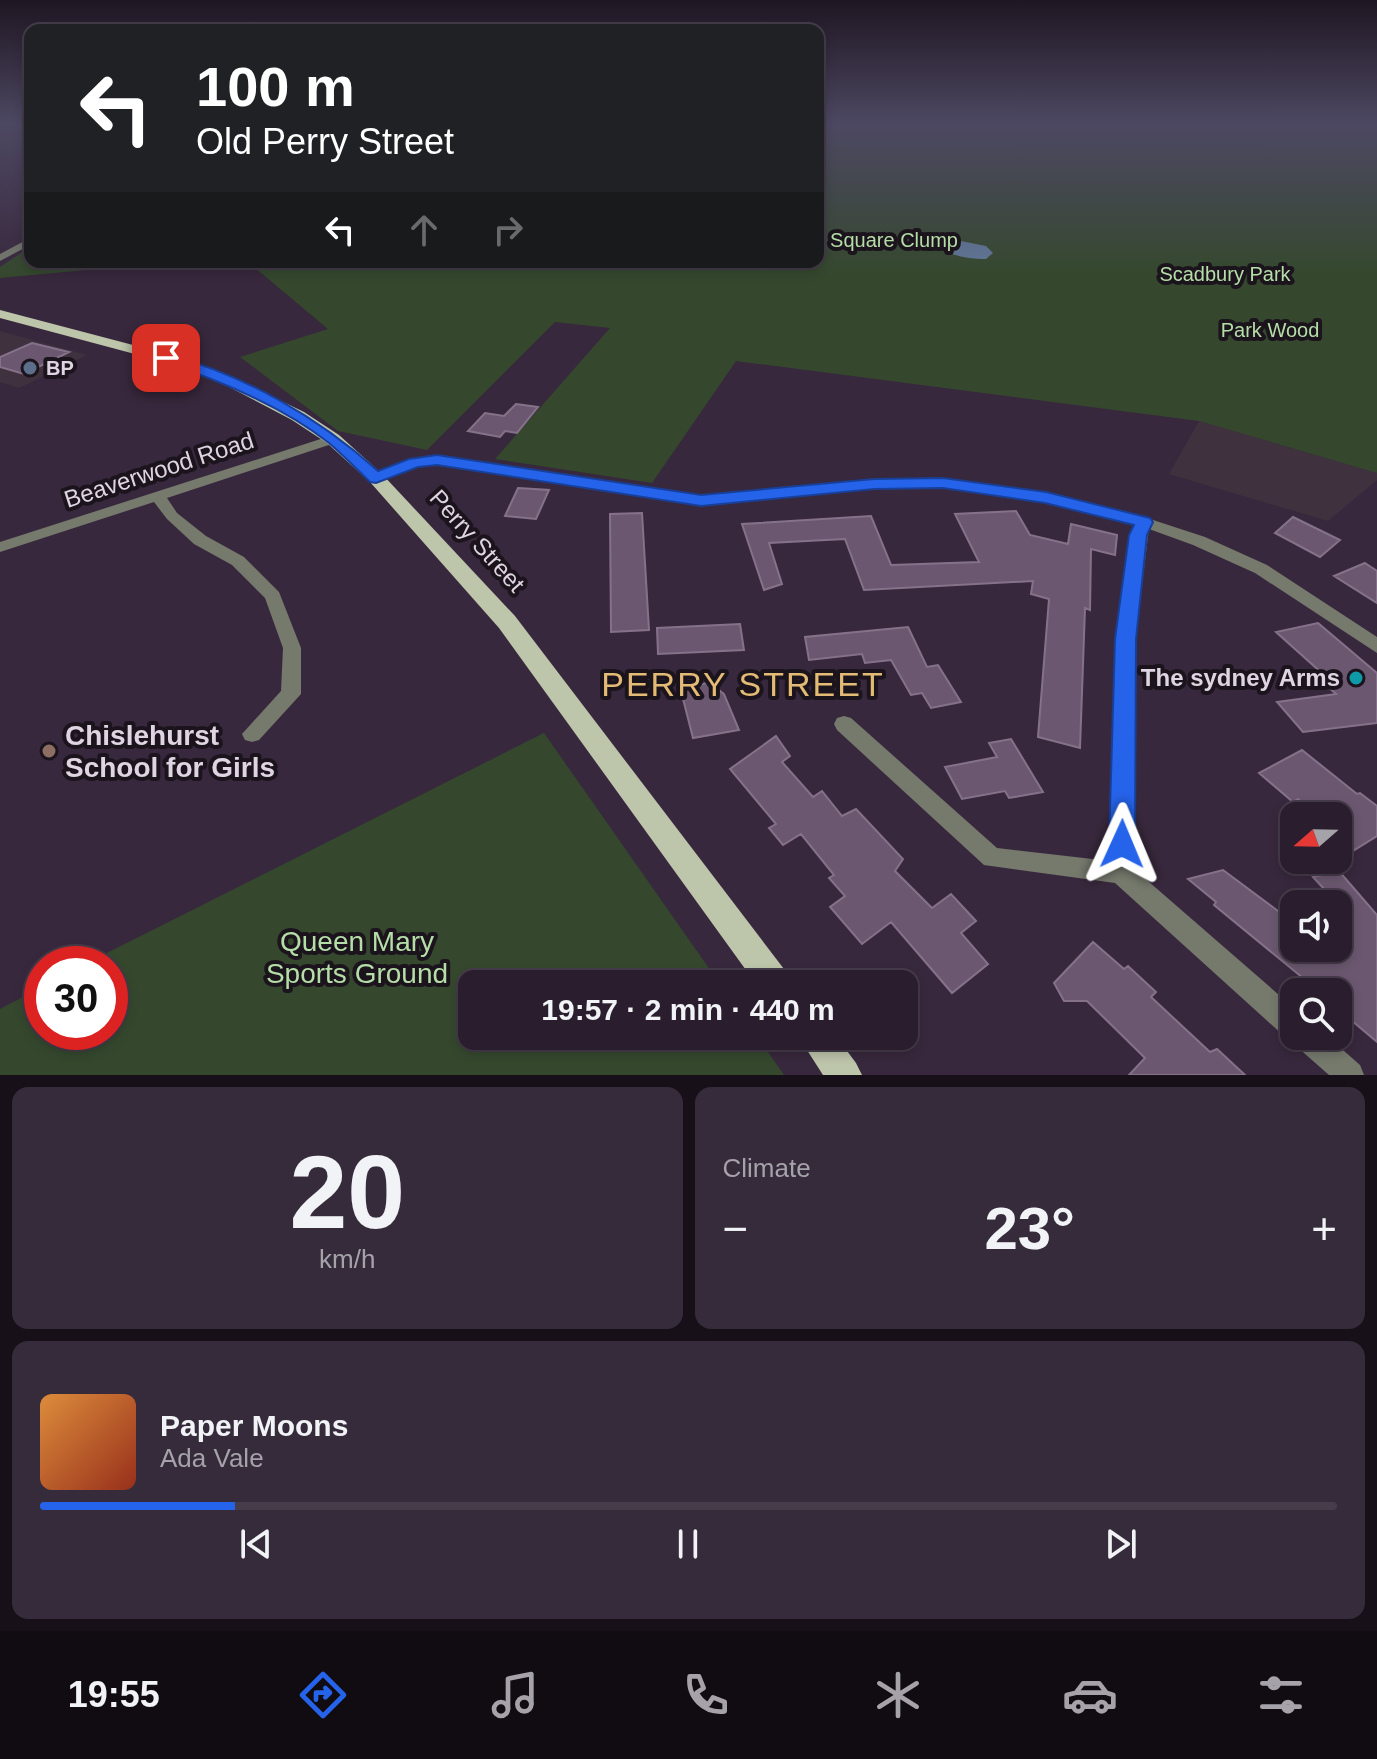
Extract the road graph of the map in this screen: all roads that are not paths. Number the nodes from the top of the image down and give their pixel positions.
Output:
1 (24, 244) edge
2 (0, 258) edge
3 (0, 314) edge
4 (333, 439) junction
5 (376, 478) junction
6 (158, 497) junction
7 (1144, 522) junction
8 (0, 547) edge
9 (1377, 646) edge
10 (844, 724) dead end
11 (252, 734) dead end
12 (1121, 873) junction
13 (766, 970) edge
14 (1280, 1014) edge
15 (825, 1050) edge
16 (1322, 1050) edge
17 (844, 1075) edge
18 (1350, 1075) edge

1 - 2 street
3 - 4 main road, Perry Street
4 - 5 main road, Perry Street
4 - 6 street, Beaverwood Road
5 - 7 street
5 - 13 main road, Perry Street
6 - 8 street, Beaverwood Road
6 - 11 street
7 - 9 street
7 - 12 street
10 - 12 street
12 - 14 street
15 - 17 main road
16 - 18 street

